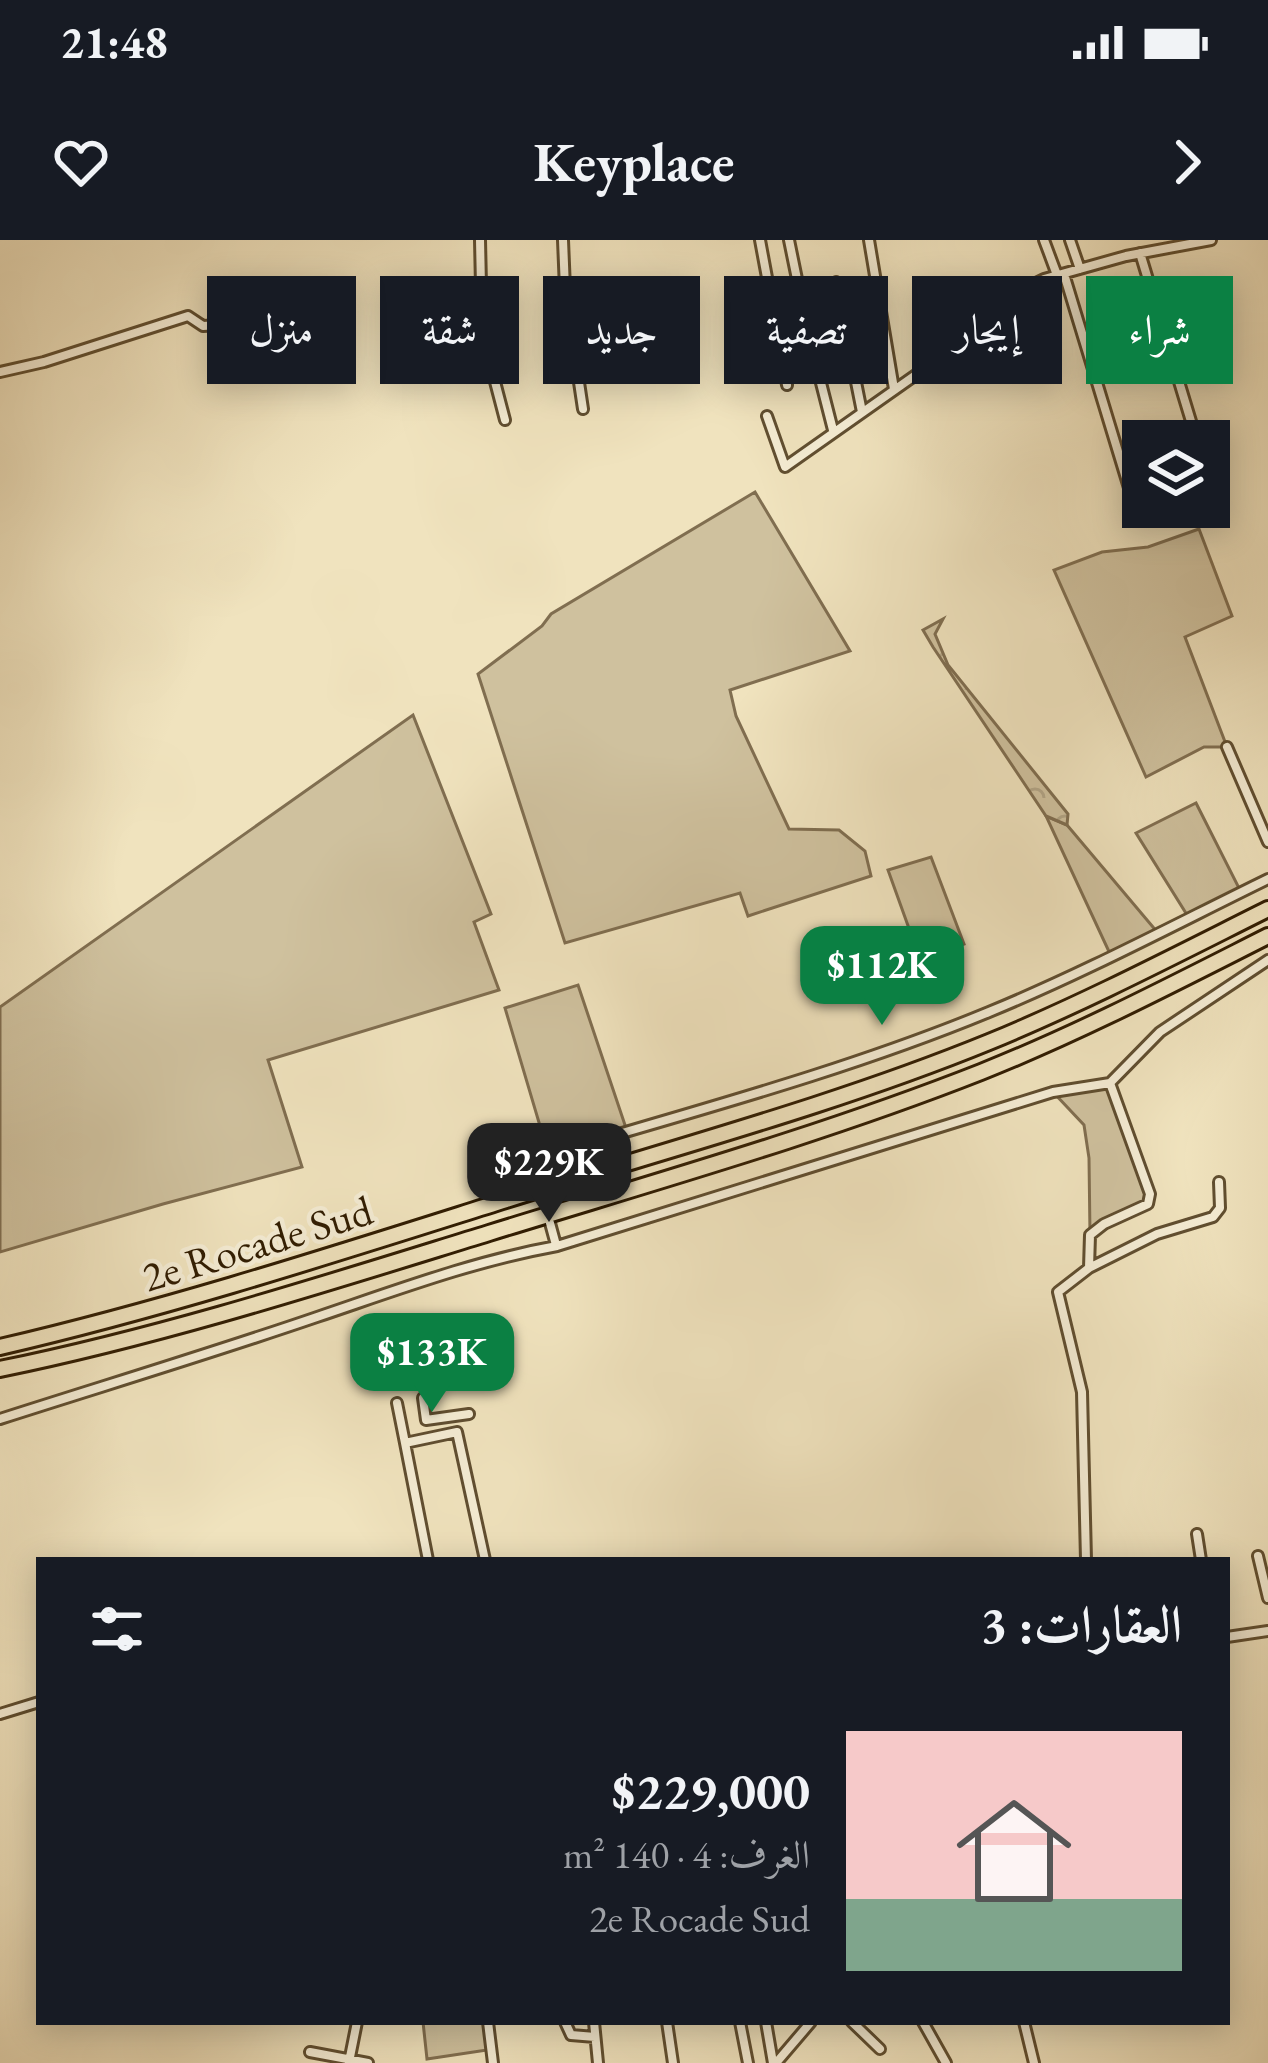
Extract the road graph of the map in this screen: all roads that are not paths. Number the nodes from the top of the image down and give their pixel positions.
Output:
1 (480, 240) edge
2 (562, 240) edge
3 (760, 240) edge
4 (790, 240) edge
5 (869, 240) edge
6 (1044, 240) edge
7 (1070, 240) edge
8 (1122, 240) edge
9 (1211, 240) edge
10 (1184, 243) edge
11 (1140, 253) junction
12 (1126, 256) junction
13 (1080, 269) junction
14 (1061, 274) junction
15 (207, 326) edge
16 (0, 372) edge
17 (856, 384) edge
18 (787, 386) dead end
19 (894, 389) junction
20 (583, 409) dead end
21 (862, 412) junction
22 (767, 416) dead end
23 (505, 420) dead end
24 (1191, 420) edge
25 (833, 430) junction
26 (1122, 467) edge
27 (1228, 747) dead end
28 (1268, 842) edge
29 (1268, 879) edge
30 (1268, 909) edge
31 (1268, 936) edge
32 (1268, 960) edge
33 (1110, 1083) junction
34 (536, 1178) dead end
35 (1219, 1182) dead end
36 (550, 1223) dead end
37 (556, 1246) junction
38 (1089, 1268) junction
39 (0, 1347) edge
40 (0, 1370) edge
41 (423, 1398) dead end
42 (397, 1403) dead end
43 (469, 1414) dead end
44 (449, 1417) junction
45 (0, 1419) edge
46 (452, 1433) junction
47 (405, 1443) junction
48 (1197, 1534) dead end
49 (427, 1557) edge
50 (484, 1557) edge
51 (1086, 1557) edge
52 (1201, 1557) edge
53 (1262, 1561) edge
54 (1268, 1598) edge
55 (1268, 1631) edge
56 (1230, 1637) edge
57 (36, 1703) edge
58 (0, 1714) edge
59 (357, 2025) edge
60 (488, 2025) edge
61 (566, 2025) edge
62 (594, 2025) edge
63 (667, 2025) edge
64 (741, 2025) edge
65 (767, 2025) edge
66 (808, 2025) edge
67 (855, 2025) edge
68 (925, 2025) edge
69 (1025, 2025) edge
70 (596, 2037) junction
71 (880, 2049) dead end
72 (310, 2052) dead end
73 (349, 2062) edge
74 (368, 2063) edge
75 (493, 2063) edge
76 (598, 2063) edge
77 (673, 2063) edge
78 (748, 2063) edge
79 (775, 2063) edge
80 (946, 2063) edge
81 (1034, 2063) edge

1 - 23 street
2 - 20 street
3 - 18 street
4 - 25 street
5 - 19 street
6 - 14 street
7 - 13 street
8 - 12 street
9 - 10 street
10 - 11 street
11 - 12 street
11 - 24 street
12 - 13 street
13 - 14 street
14 - 19 street
14 - 26 street
15 - 16 street
17 - 21 street
19 - 21 street
21 - 25 street
22 - 25 street
27 - 28 street
29 - 34 street
30 - 39 highway, 2e Rocade Sud
31 - 40 highway, 2e Rocade Sud
32 - 33 street
33 - 37 street
33 - 38 street
35 - 38 street
36 - 37 street
37 - 45 street
38 - 51 street
41 - 44 street
42 - 47 street
43 - 44 street
44 - 46 street
46 - 47 street
46 - 50 street
47 - 49 street
48 - 52 street
53 - 54 street
55 - 56 street
57 - 58 street
59 - 73 street
60 - 75 street
61 - 70 street
62 - 70 street
63 - 77 street
64 - 78 street
65 - 79 street
66 - 79 street
67 - 71 street
68 - 80 street
69 - 81 street
70 - 76 street
72 - 73 street
73 - 74 street

